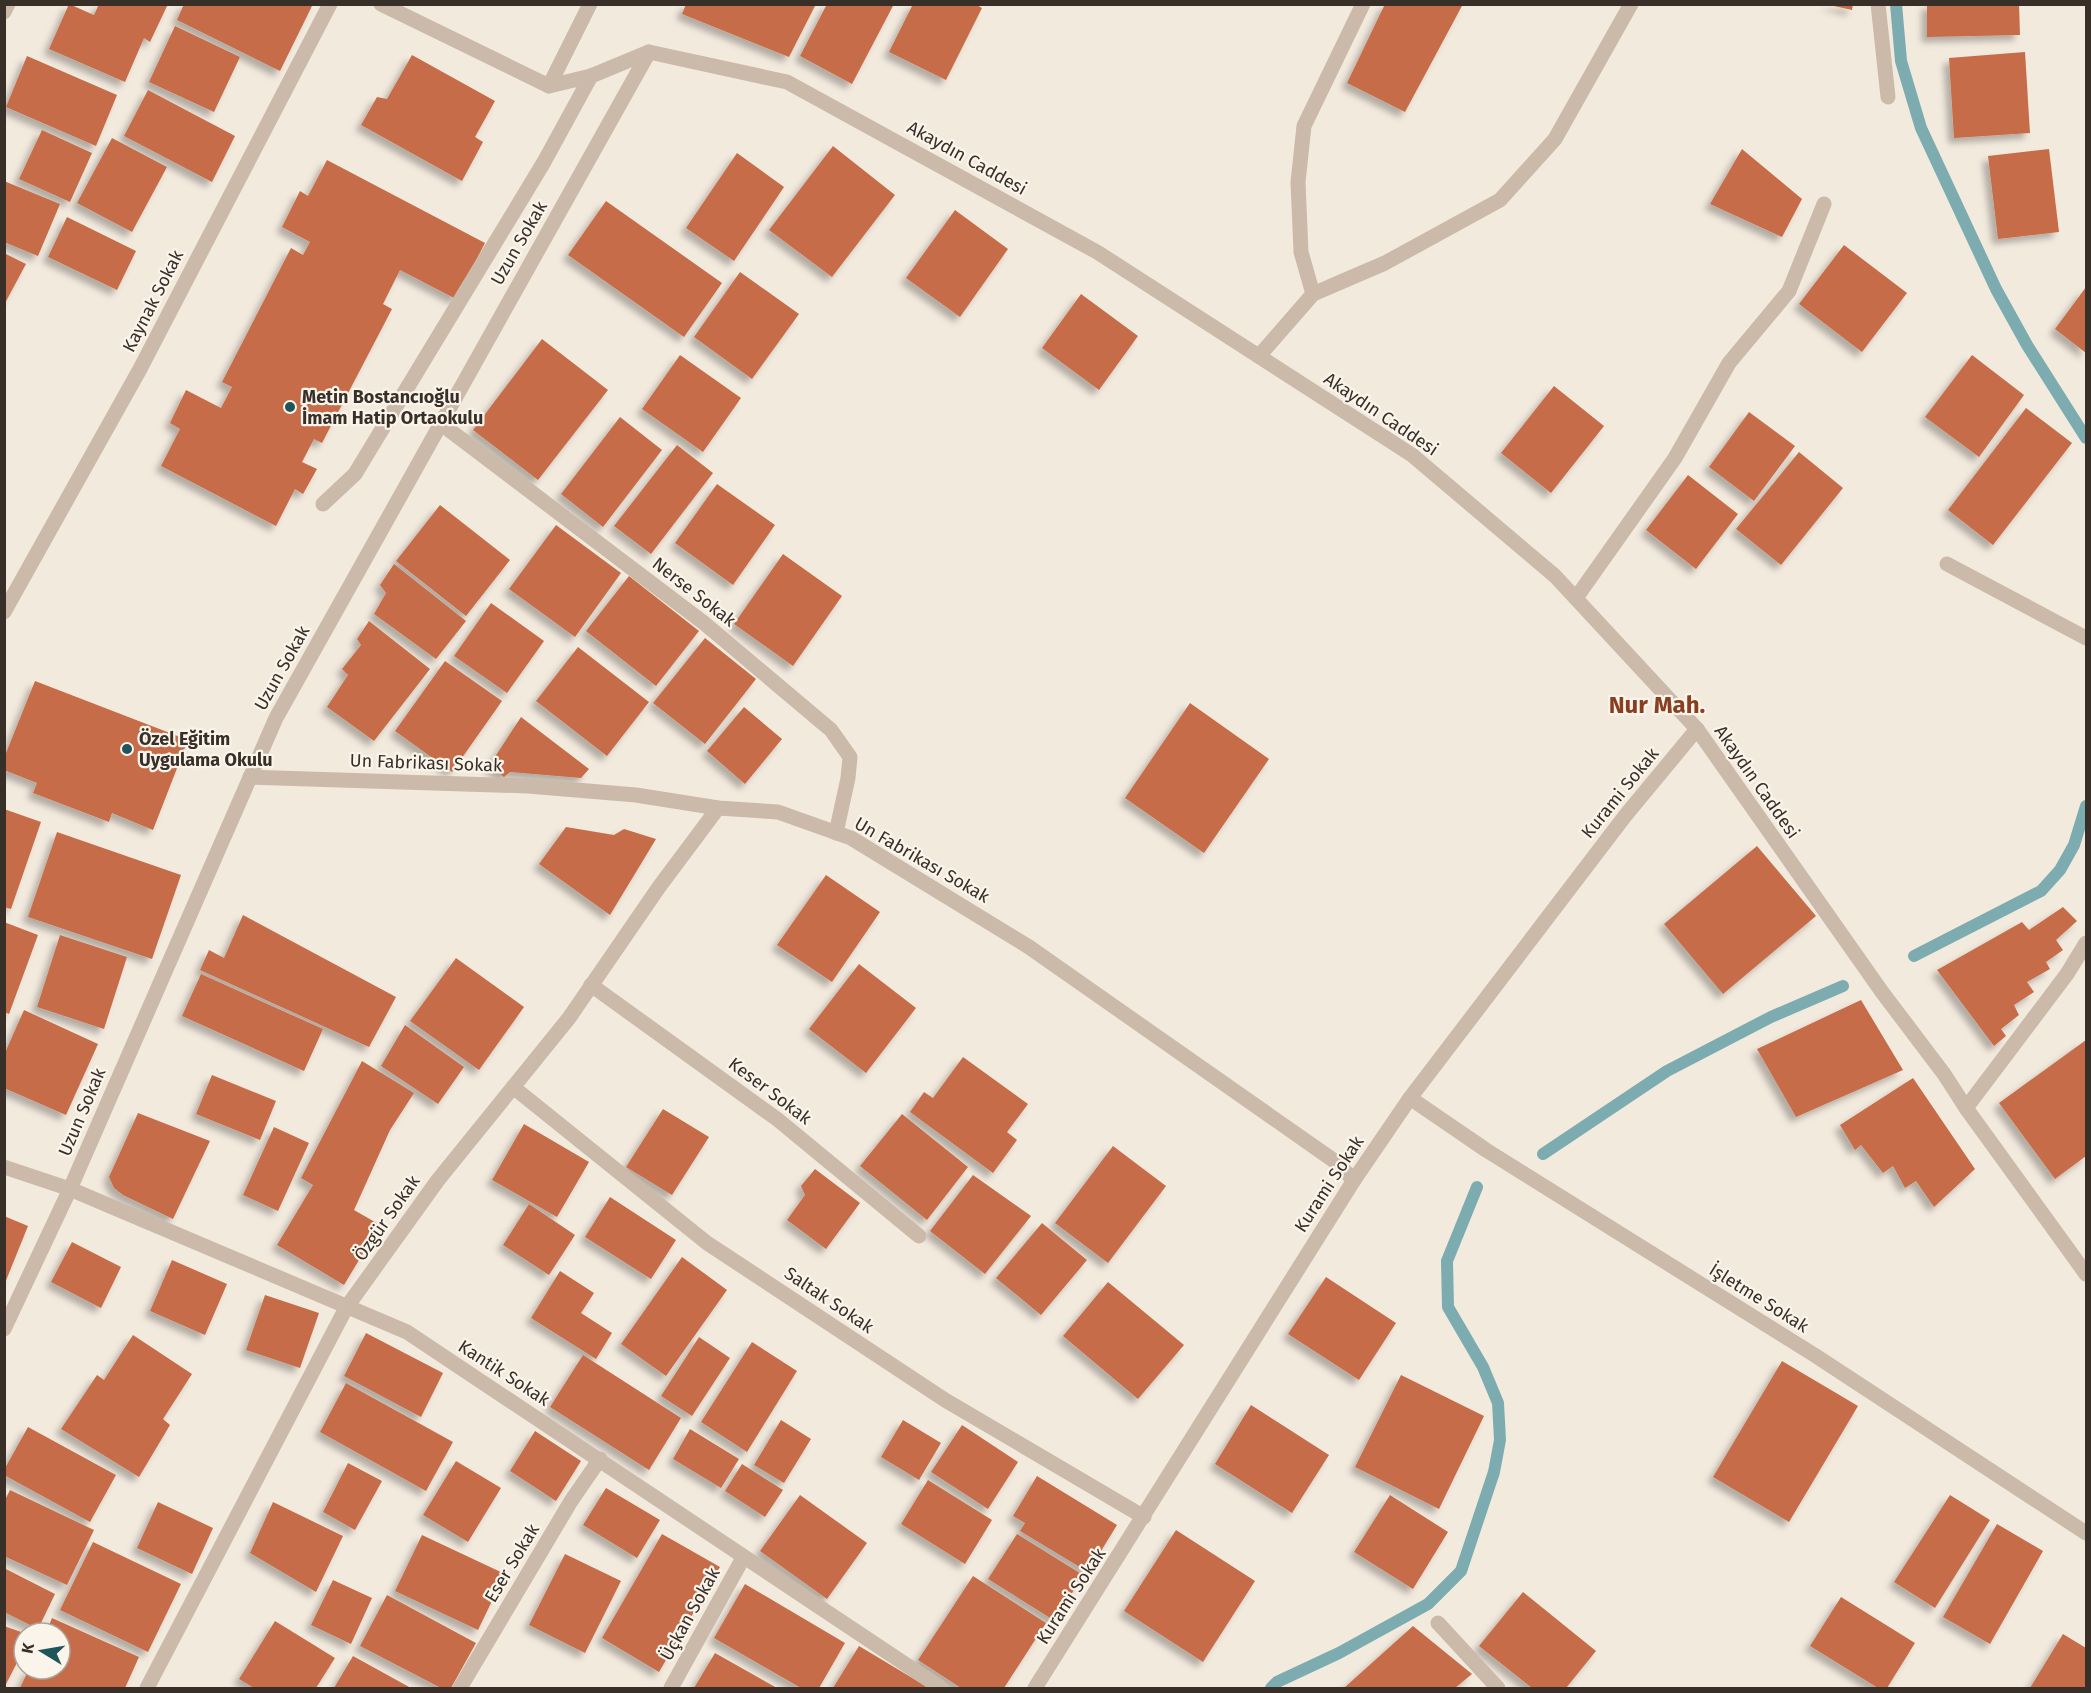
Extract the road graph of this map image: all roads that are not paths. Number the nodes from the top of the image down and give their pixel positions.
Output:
1 (8, 4) edge
2 (330, 4) edge
3 (381, 4) edge
4 (590, 4) edge
5 (1364, 4) edge
6 (1631, 4) edge
7 (1878, 4) edge
8 (4, 12) edge
9 (649, 52) junction
10 (591, 76) junction
11 (549, 86) junction
12 (1888, 97) dead end
13 (1824, 204) dead end
14 (1312, 294) junction
15 (1259, 356) junction
16 (440, 423) junction
17 (323, 504) dead end
18 (1947, 564) dead end
19 (1576, 598) junction
20 (4, 612) edge
21 (2086, 638) edge
22 (1696, 729) junction
23 (250, 777) junction
24 (718, 808) junction
25 (836, 833) junction
26 (2086, 943) edge
27 (591, 986) junction
28 (513, 1087) junction
29 (1410, 1098) junction
30 (1965, 1108) junction
31 (4, 1167) edge
32 (1354, 1180) junction
33 (70, 1189) junction
34 (920, 1236) dead end
35 (2086, 1274) edge
36 (346, 1308) junction
37 (4, 1329) edge
38 (600, 1459) junction
39 (1144, 1517) junction
40 (2086, 1533) edge
41 (742, 1558) junction
42 (1438, 1623) dead end
43 (147, 1689) edge
44 (460, 1689) edge
45 (671, 1689) edge
46 (941, 1689) edge
47 (1035, 1689) edge
48 (1498, 1689) edge

1 - 8 street
2 - 20 street, Kaynak Sokak
3 - 11 street
4 - 11 street
5 - 14 street
6 - 14 street
7 - 12 street
9 - 10 street
9 - 15 street, Akaydın Caddesi
9 - 16 street, Uzun Sokak
10 - 11 street
10 - 17 street
13 - 19 street
14 - 15 street
15 - 19 street, Akaydın Caddesi
16 - 23 street, Uzun Sokak
16 - 25 street, Nerse Sokak
18 - 21 street
19 - 22 street, Akaydın Caddesi
22 - 29 street, Kurami Sokak
22 - 30 street, Akaydın Caddesi
23 - 24 street, Un Fabrikası Sokak
23 - 33 street, Uzun Sokak
24 - 25 street, Un Fabrikası Sokak
24 - 27 street, Özgür Sokak
25 - 32 street, Un Fabrikası Sokak
26 - 30 street
27 - 28 street, Özgür Sokak
27 - 34 street, Keser Sokak
28 - 36 street, Özgür Sokak
28 - 39 street, Saltak Sokak
29 - 32 street, Kurami Sokak
29 - 40 street, İşletme Sokak
30 - 35 street, Akaydın Caddesi
31 - 33 street, Kantik Sokak
32 - 39 street, Kurami Sokak
33 - 36 street, Kantik Sokak
33 - 37 street, Uzun Sokak
36 - 38 street, Kantik Sokak
36 - 43 street, Özgür Sokak
38 - 41 street, Kantik Sokak
38 - 44 street, Eser Sokak
39 - 47 street, Kurami Sokak
41 - 45 street, Üçkan Sokak
41 - 46 street, Kantik Sokak
42 - 48 street

